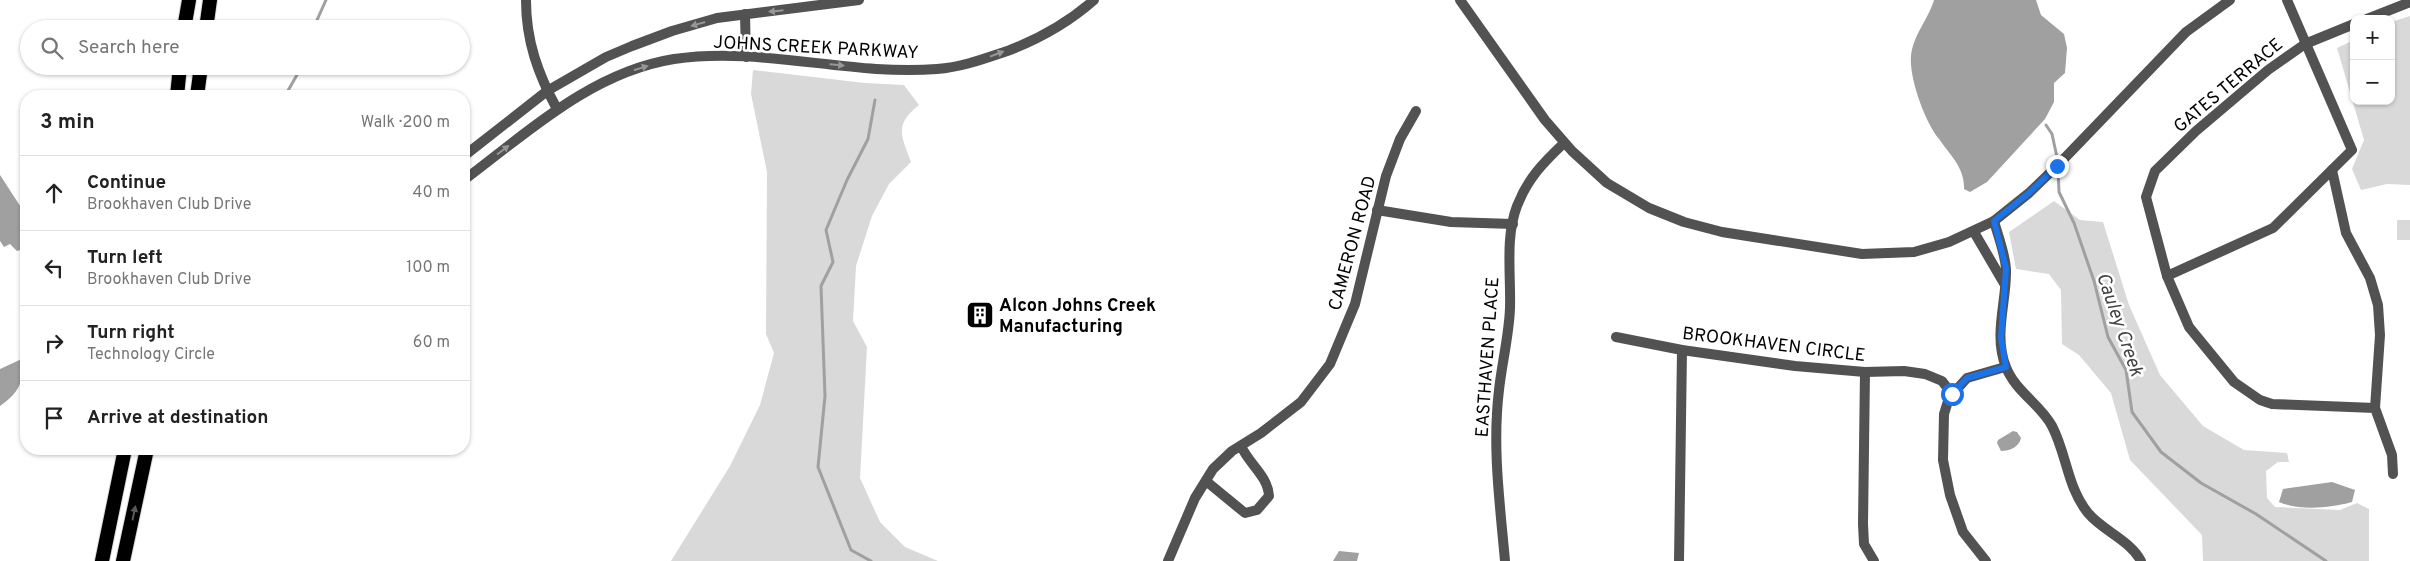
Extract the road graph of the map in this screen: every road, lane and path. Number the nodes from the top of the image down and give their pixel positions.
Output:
1 (189, 0) edge
2 (210, 0) edge
3 (526, 0) edge
4 (859, 0) edge
5 (1094, 0) edge
6 (1460, 0) edge
7 (2230, 0) edge
8 (2287, 0) edge
9 (2410, 2) edge
10 (745, 14) junction
11 (2377, 15) edge
12 (186, 20) edge
13 (207, 20) edge
14 (2350, 26) edge
15 (2305, 44) junction
16 (746, 56) junction
17 (179, 75) edge
18 (200, 75) edge
19 (178, 90) edge
20 (198, 90) edge
21 (547, 91) junction
22 (558, 109) junction
23 (1416, 111) dead end
24 (1564, 143) junction
25 (470, 151) edge
26 (2332, 170) junction
27 (470, 175) edge
28 (1377, 210) junction
29 (1994, 221) junction
30 (1513, 224) junction
31 (1974, 232) junction
32 (2003, 257) junction
33 (1992, 262) junction
34 (2167, 276) junction
35 (2004, 284) junction
36 (1616, 336) dead end
37 (1682, 350) junction
38 (2006, 367) junction
39 (1865, 372) junction
40 (1952, 394) junction
41 (2375, 408) junction
42 (1241, 446) junction
43 (124, 455) edge
44 (146, 455) edge
45 (2393, 474) dead end
46 (1206, 481) junction
47 (102, 561) edge
48 (123, 561) edge
49 (1168, 561) edge
50 (1504, 561) edge
51 (1679, 561) edge
52 (1874, 561) edge
53 (1986, 561) edge
54 (2141, 561) edge

1 - 12 highway
2 - 13 highway
3 - 21 street
4 -> 10 street, JOHNS CREEK PARKWAY
16 -> 5 street, JOHNS CREEK PARKWAY
6 - 24 street
7 - 29 street
8 - 15 street
9 - 11 street
10 - 16 street
10 -> 21 street, JOHNS CREEK PARKWAY
14 - 15 street, GATES TERRACE
15 - 26 street
15 - 34 street, GATES TERRACE
22 -> 16 street, JOHNS CREEK PARKWAY
17 - 19 highway
18 - 20 highway
21 - 22 street
21 - 25 street, JOHNS CREEK PARKWAY
27 -> 22 street, JOHNS CREEK PARKWAY
23 - 28 street, CAMERON ROAD
24 - 30 street, EASTHAVEN PLACE
24 - 31 street
26 - 34 street
26 - 41 street
28 - 30 street
28 - 42 street, CAMERON ROAD
29 - 31 street
29 - 32 street
30 - 50 street, EASTHAVEN PLACE
31 - 33 street
32 - 33 street
32 - 35 street
33 - 35 street
34 - 41 street
35 - 38 street
36 - 37 street, BROOKHAVEN CIRCLE
37 - 39 street, BROOKHAVEN CIRCLE
37 - 51 street
38 - 40 street
38 - 54 street
39 - 40 street, BROOKHAVEN CIRCLE
39 - 52 street
40 - 53 street
41 - 45 street
42 - 46 street, CAMERON ROAD
42 - 46 street
43 - 47 highway
48 -> 44 highway
46 - 49 street, CAMERON ROAD

